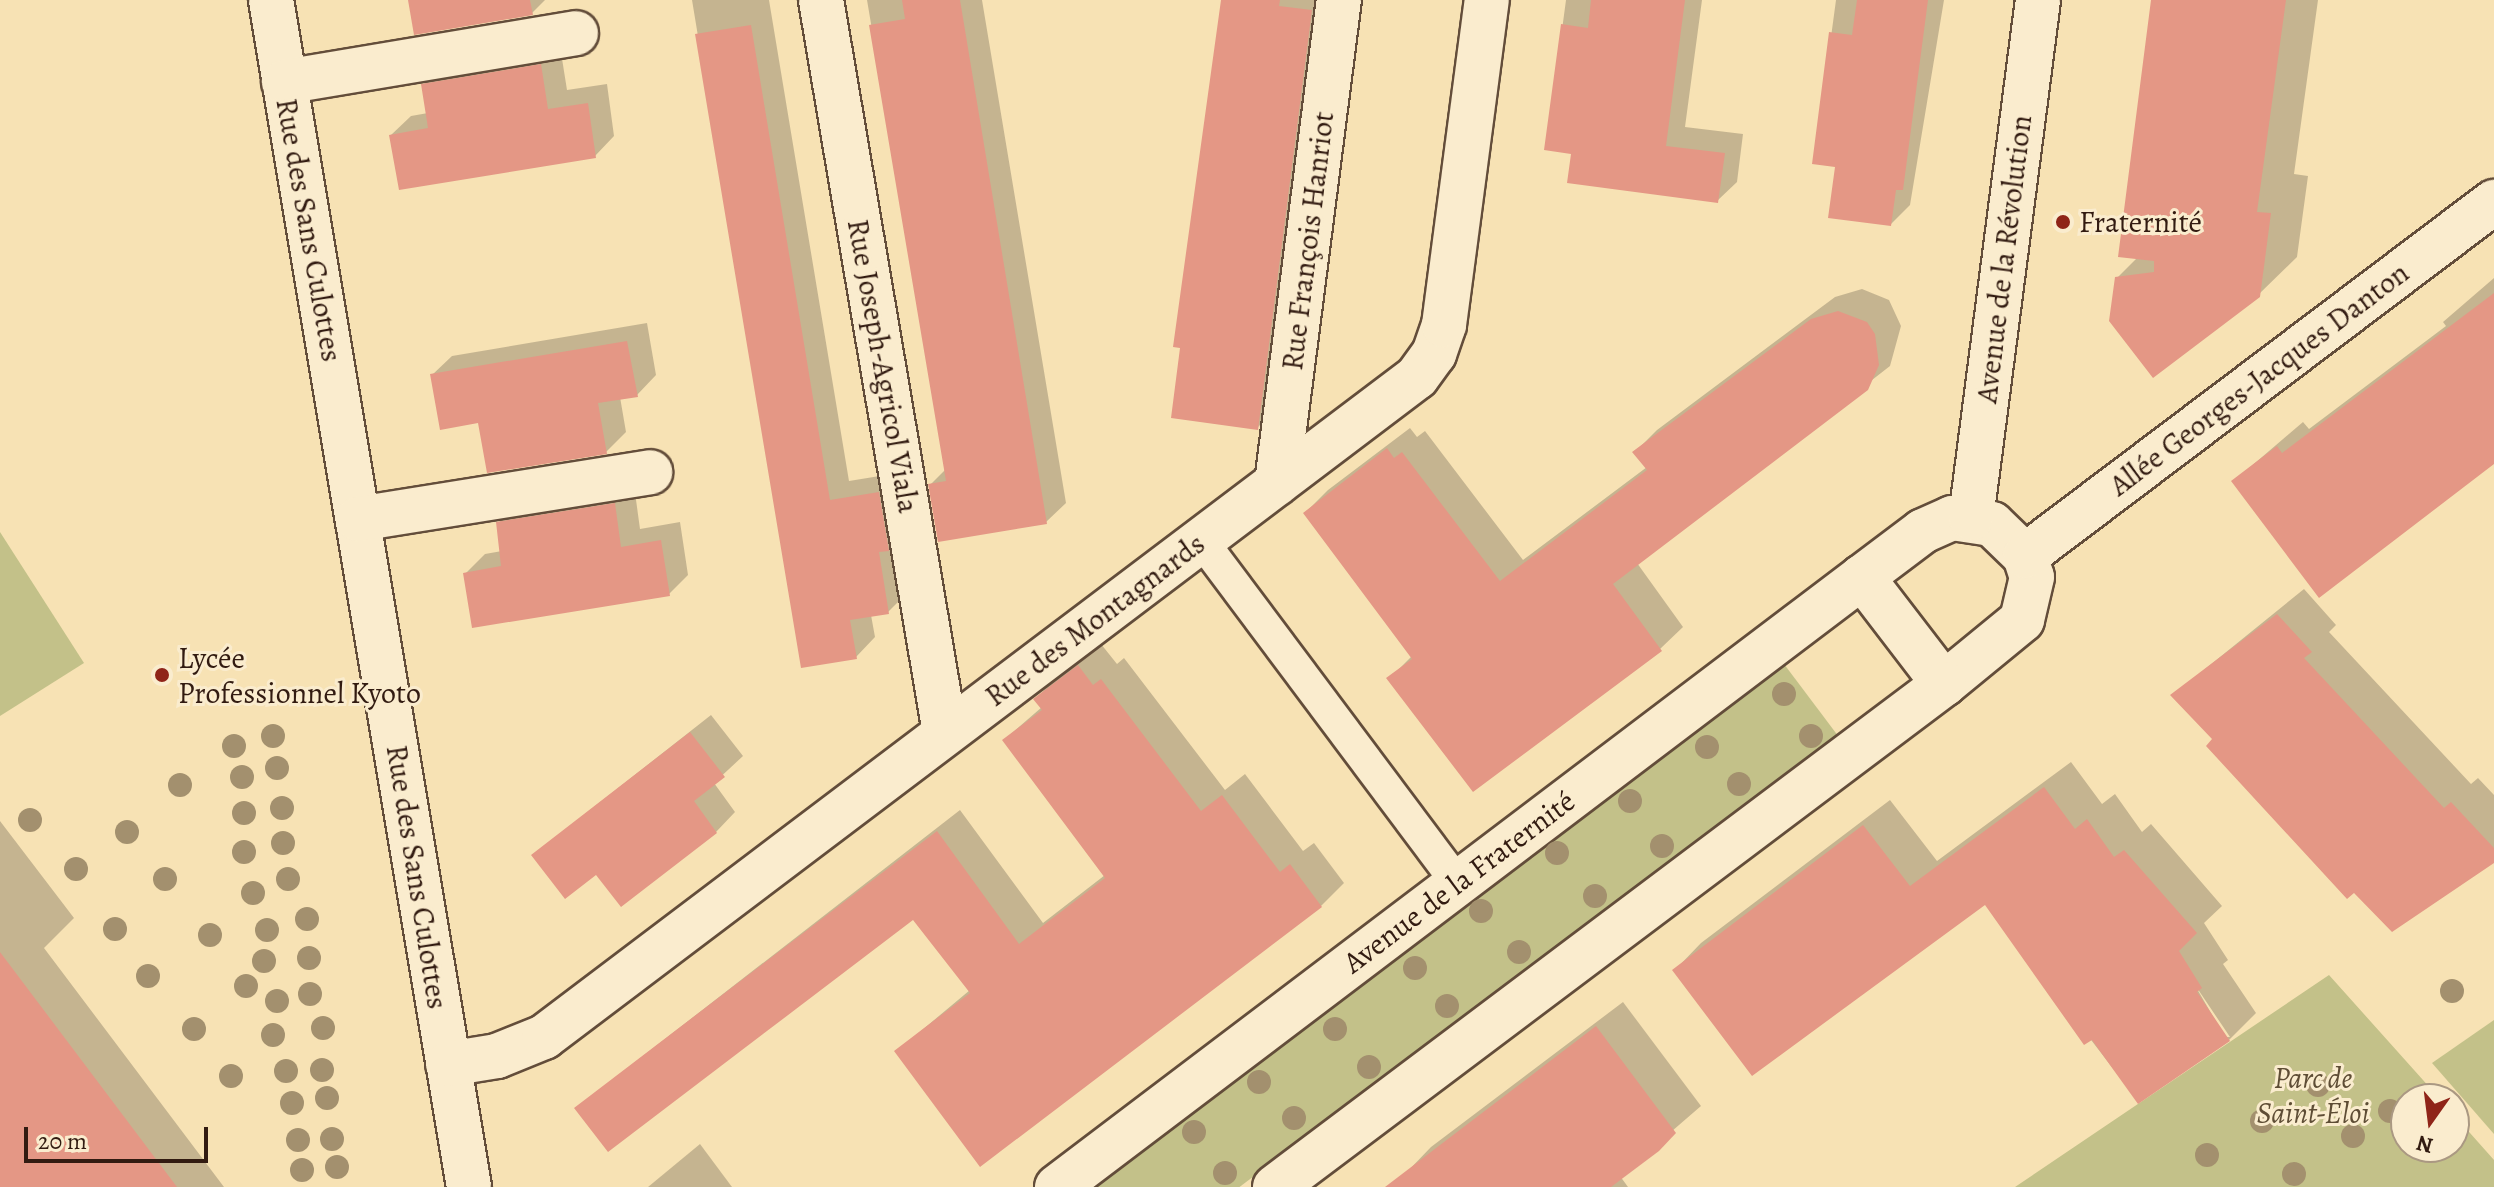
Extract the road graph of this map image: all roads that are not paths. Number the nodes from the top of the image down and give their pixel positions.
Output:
1 (271, 0) edge
2 (821, 0) edge
3 (1339, 0) edge
4 (1487, 0) edge
5 (2038, 0) edge
6 (576, 33) dead end
7 (284, 82) junction
8 (2494, 202) edge
9 (650, 472) dead end
10 (1277, 483) junction
11 (1971, 518) junction
12 (358, 519) junction
13 (1201, 540) junction
14 (2025, 556) junction
15 (1862, 577) junction
16 (1944, 684) junction
17 (945, 732) junction
18 (1458, 884) junction
19 (448, 1064) junction
20 (469, 1187) edge
21 (1057, 1187) edge
22 (1275, 1187) edge

1 - 7 street, Rue des Sans Culottes
2 - 17 street, Rue Joseph-Agricol Viala
3 - 10 street, Rue François Hanriot
4 - 10 street, Rue des Montagnards
5 - 11 street, Avenue de la Révolution
6 - 7 street, Rue des Sans Culottes
7 - 12 street, Rue des Sans Culottes
8 - 14 street, Allée Georges-Jacques Danton
9 - 12 street
10 - 13 street, Rue des Montagnards
11 - 14 street
11 - 15 street
12 - 19 street, Rue des Sans Culottes
13 - 17 street, Rue des Montagnards
13 - 18 lane
14 - 16 street
15 - 16 street
15 - 18 street, Avenue de la Fraternité
16 - 22 street
17 - 19 street, Rue des Montagnards
18 - 21 street, Avenue de la Fraternité
19 - 20 street, Rue des Sans Culottes

